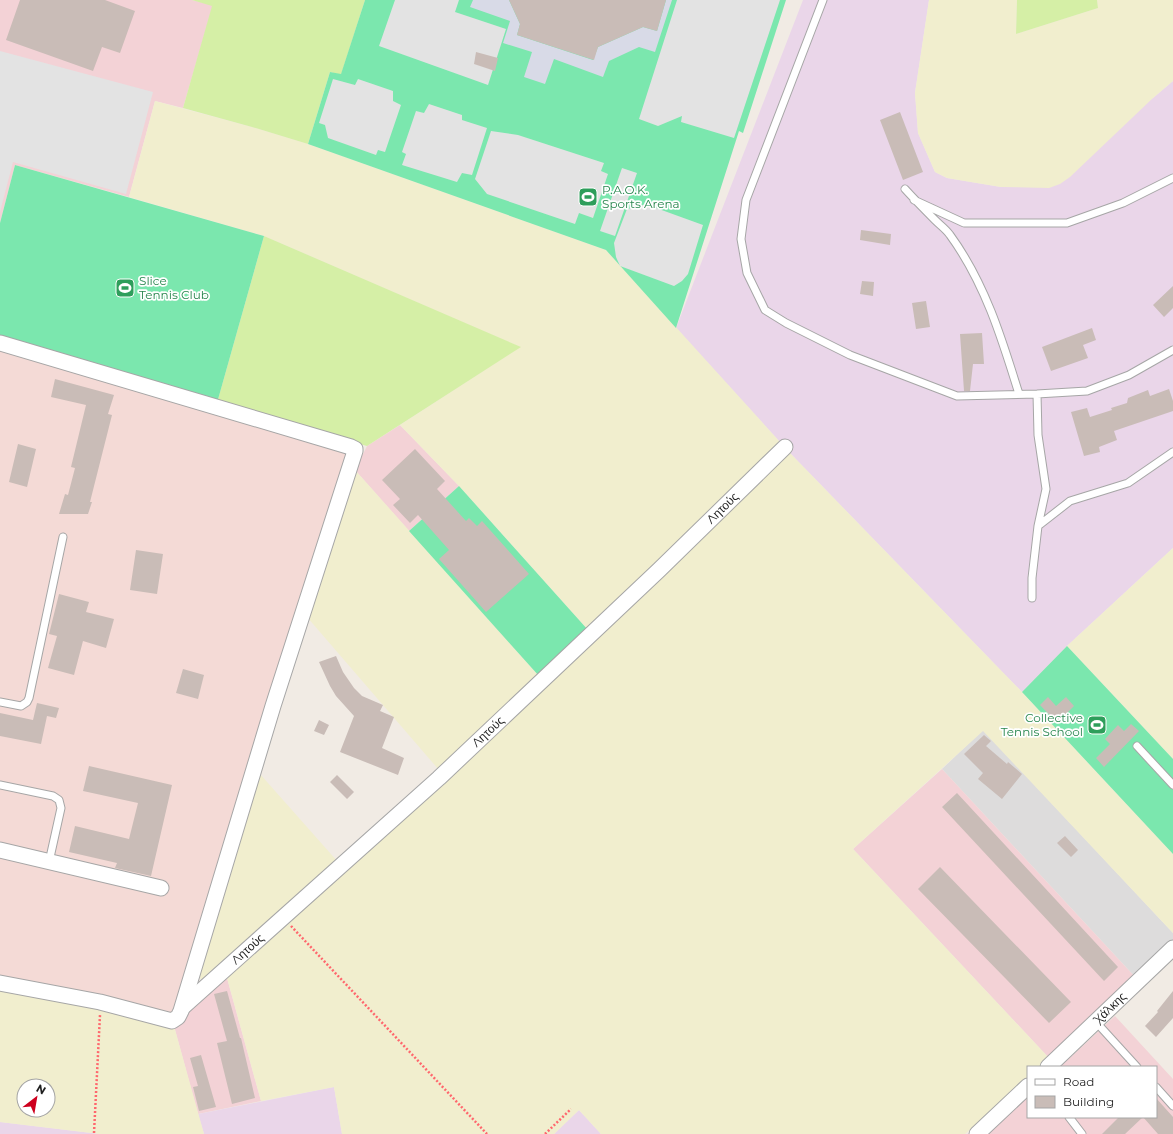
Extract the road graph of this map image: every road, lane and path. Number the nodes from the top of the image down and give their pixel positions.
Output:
1 (823, 0) edge
2 (1173, 178) edge
3 (905, 189) dead end
4 (914, 200) junction
5 (0, 343) edge
6 (1173, 351) edge
7 (1019, 394) junction
8 (1036, 394) junction
9 (785, 447) dead end
10 (1173, 452) edge
11 (1038, 526) junction
12 (63, 537) dead end
13 (1032, 598) dead end
14 (0, 702) edge
15 (1137, 746) dead end
16 (0, 785) edge
17 (1173, 785) edge
18 (0, 850) edge
19 (49, 862) junction
20 (161, 888) dead end
21 (282, 917) junction
22 (1173, 948) edge
23 (0, 983) edge
24 (100, 1002) junction
25 (182, 1007) junction
26 (1096, 1022) junction
27 (1049, 1066) edge
28 (1136, 1066) edge
29 (1027, 1087) edge
30 (1157, 1088) edge
31 (1173, 1106) edge
32 (571, 1109) dead end
33 (1070, 1118) edge
34 (94, 1133) edge
35 (487, 1134) edge
36 (545, 1134) edge
37 (977, 1134) edge
38 (1082, 1134) edge

1 - 7 lane
2 - 4 lane
3 - 4 lane
4 - 7 lane
5 - 25 street
6 - 8 lane
7 - 8 lane
8 - 11 lane
9 - 21 street, Λητούς
10 - 11 lane
11 - 13 lane
12 - 14 lane
15 - 17 lane
16 - 19 lane
18 - 19 street
19 - 20 street
21 - 25 street, Λητούς
21 - 35 path
22 - 26 street, Χάλκης
23 - 24 street
24 - 25 street, Λητούς
24 - 34 path
26 - 27 street, Χάλκης
26 - 28 lane
29 - 37 street
30 - 31 lane
32 - 36 path
33 - 38 lane

